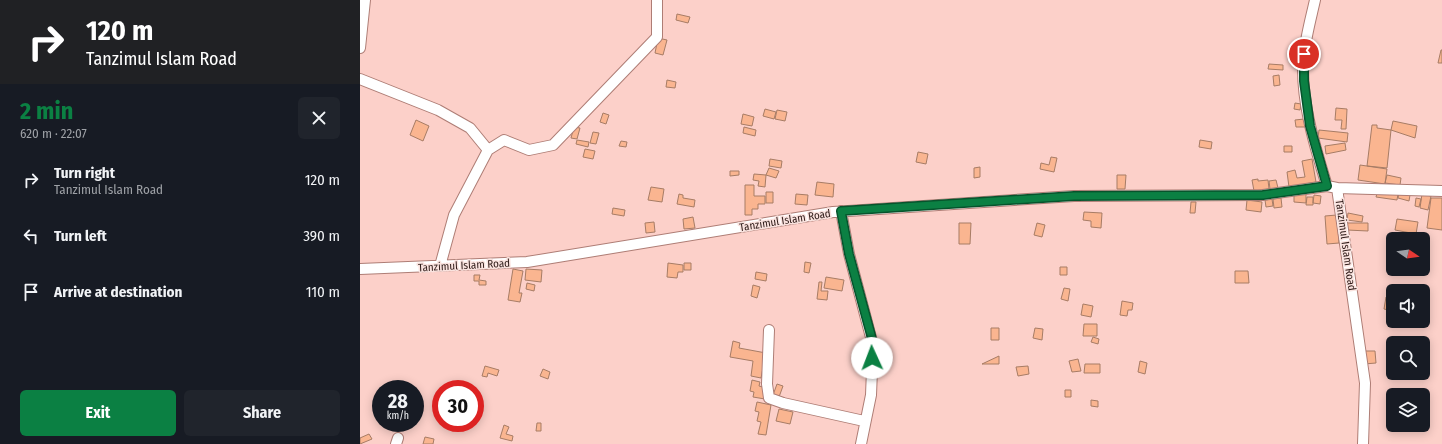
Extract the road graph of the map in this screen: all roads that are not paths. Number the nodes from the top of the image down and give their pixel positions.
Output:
1 (365, 0) edge
2 (657, 0) edge
3 (1315, 0) edge
4 (360, 48) edge
5 (360, 79) edge
6 (488, 150) junction
7 (1327, 186) junction
8 (1337, 188) junction
9 (1442, 191) edge
10 (841, 211) junction
11 (440, 266) junction
12 (360, 269) edge
13 (769, 330) dead end
14 (864, 421) junction
15 (861, 444) edge
16 (1363, 444) edge

1 - 4 street
2 - 6 street
3 - 7 street
5 - 6 street
6 - 11 street
7 - 8 street, Tanzimul Islam Road
7 - 10 street, Tanzimul Islam Road
8 - 9 street
8 - 16 street, Tanzimul Islam Road
10 - 11 street, Tanzimul Islam Road
10 - 14 street
11 - 12 street, Tanzimul Islam Road
13 - 14 street
14 - 15 street

